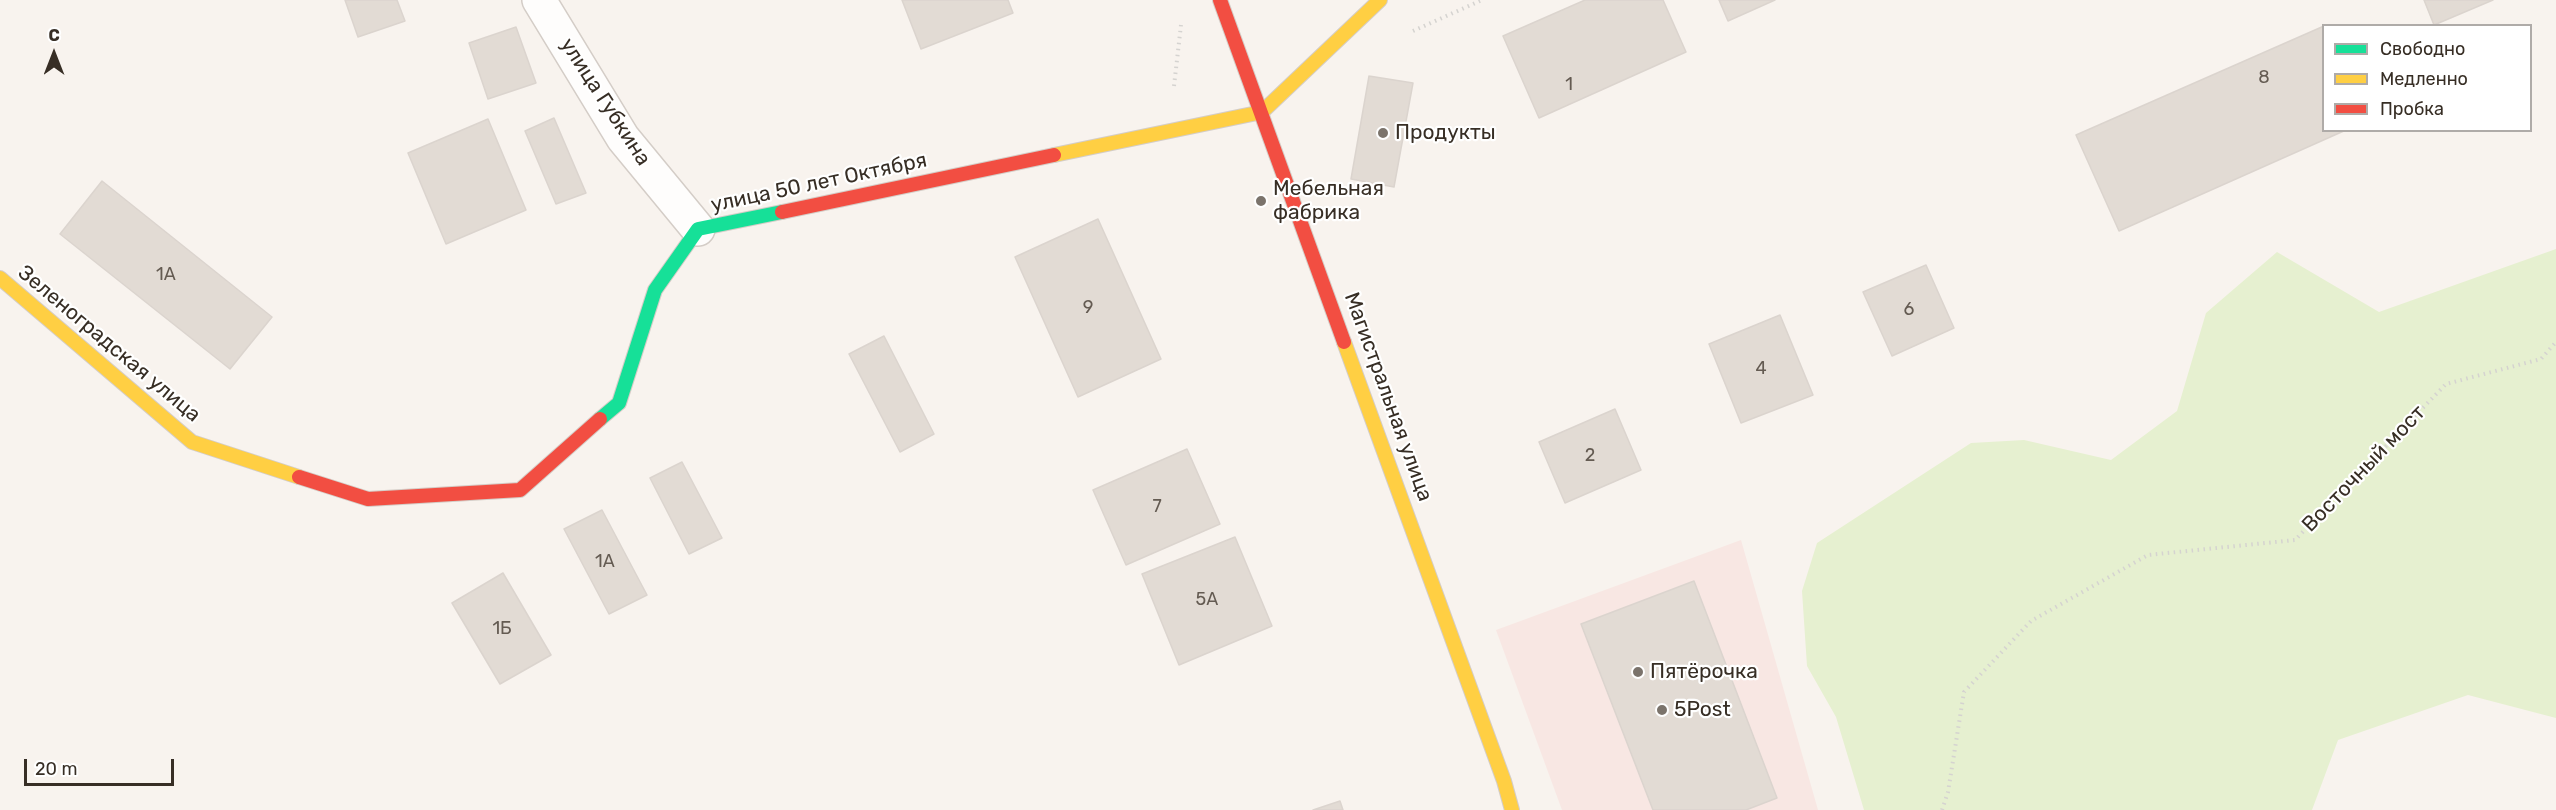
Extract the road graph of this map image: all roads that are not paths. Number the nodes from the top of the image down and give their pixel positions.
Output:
1 (539, 0) edge
2 (1220, 0) edge
3 (1380, 0) edge
4 (1262, 112) junction
5 (698, 230) junction
6 (0, 278) edge
7 (192, 442) joint
8 (1512, 810) edge

1 - 5 street, улица Губкина
2 - 4 street, Магистральная улица
3 - 4 street
4 - 5 street, улица 50 лет Октября
4 - 8 street, Магистральная улица
5 - 7 street, улица 50 лет Октября
6 - 7 street, Зеленоградская улица

